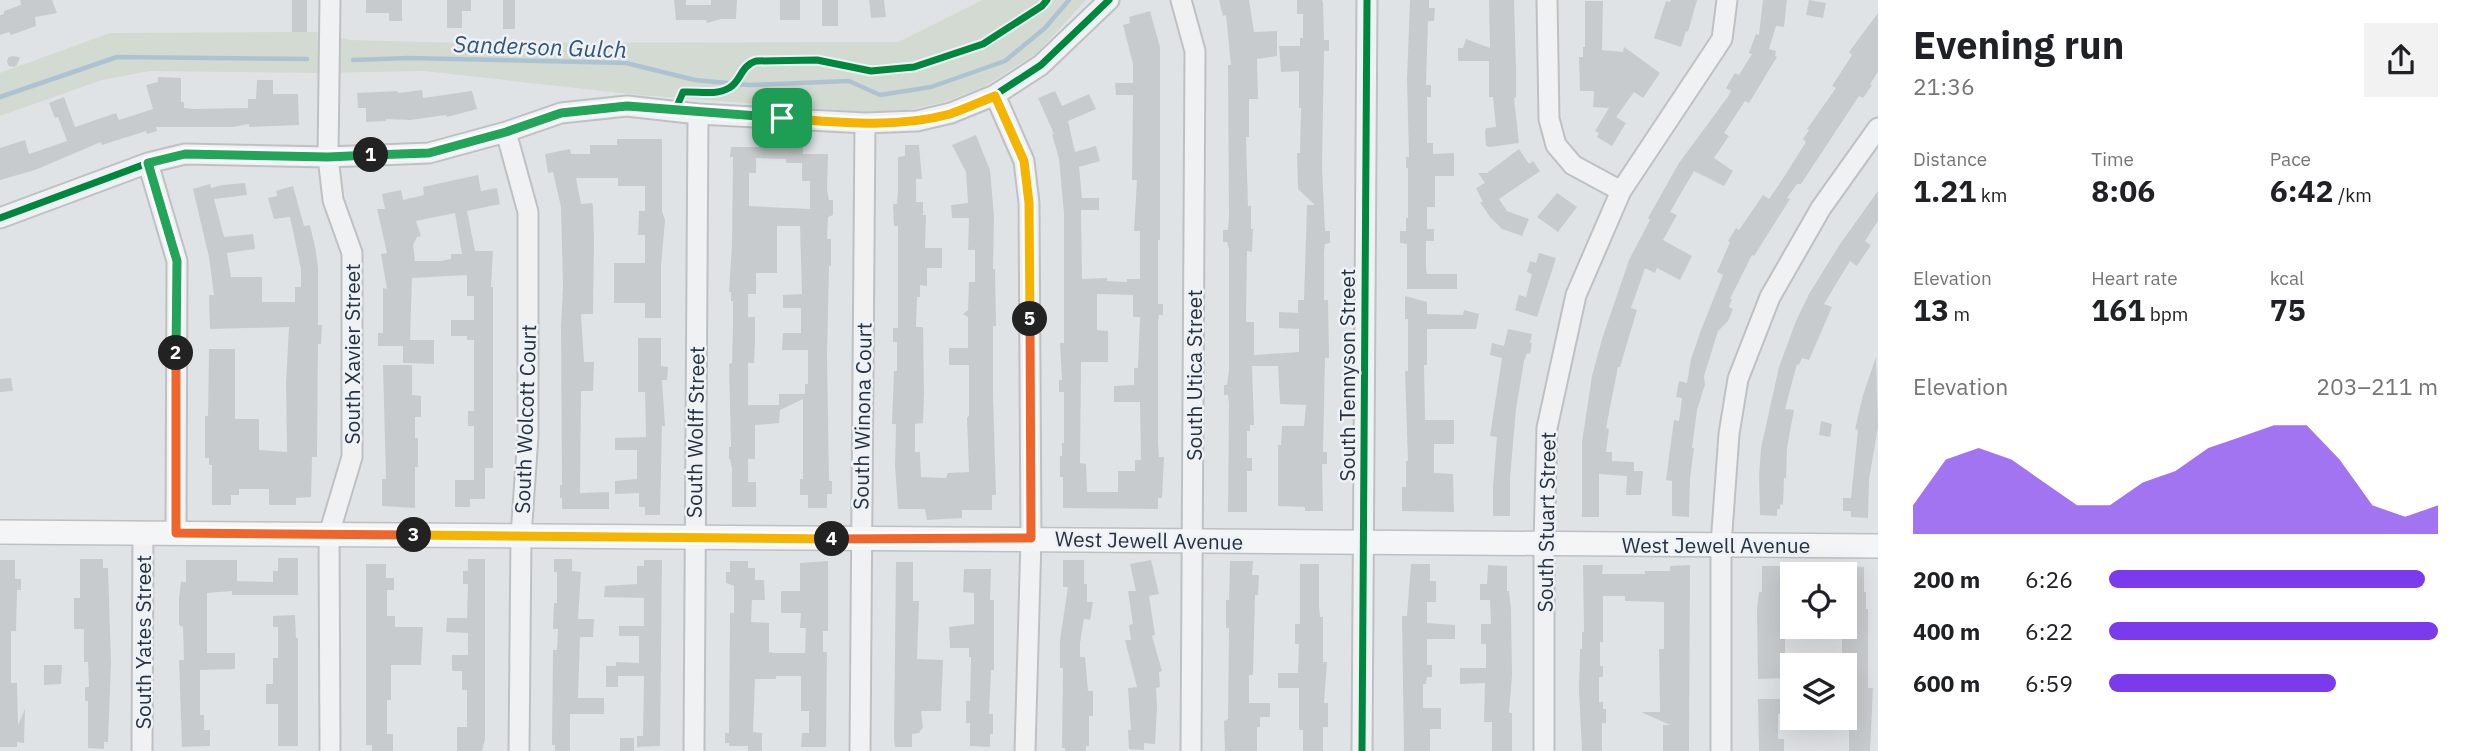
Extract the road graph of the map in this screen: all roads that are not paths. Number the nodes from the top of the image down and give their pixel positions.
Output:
1 (330, 0) edge
2 (1109, 0) edge
3 (1181, 0) edge
4 (1367, 0) edge
5 (1547, 0) edge
6 (1727, 0) edge
7 (995, 96) junction
8 (698, 114) junction
9 (865, 123) junction
10 (1878, 128) edge
11 (506, 132) junction
12 (328, 157) junction
13 (148, 163) junction
14 (1621, 191) junction
15 (0, 218) edge
16 (0, 532) edge
17 (143, 533) junction
18 (176, 533) junction
19 (329, 534) junction
20 (521, 536) junction
21 (694, 538) junction
22 (1031, 538) junction
23 (861, 539) junction
24 (1193, 541) junction
25 (1364, 542) junction
26 (1544, 543) junction
27 (1721, 545) junction
28 (1878, 546) edge
29 (142, 751) edge
30 (330, 751) edge
31 (519, 751) edge
32 (694, 751) edge
33 (860, 751) edge
34 (1026, 751) edge
35 (1191, 751) edge
36 (1362, 751) edge
37 (1544, 751) edge
38 (1721, 751) edge

1 - 12 street, South Xavier Street
2 - 7 street
3 - 24 street, South Utica Street
4 - 25 street, South Tennyson Street
5 - 14 street
6 - 14 street, South Stuart Street
7 - 9 street
7 - 22 street
8 - 9 street
8 - 11 street
8 - 21 street, South Wolff Street
9 - 23 street, South Winona Court
10 - 27 street
11 - 12 street
11 - 20 street, South Wolcott Court
12 - 13 street
12 - 19 street, South Xavier Street
13 - 15 street
13 - 18 street, South Yates Street
14 - 26 street, South Stuart Street
16 - 17 main road, West Jewell Avenue
17 - 18 main road, West Jewell Avenue
17 - 29 street, South Yates Street
18 - 19 main road, West Jewell Avenue
19 - 20 main road, West Jewell Avenue
19 - 30 street, South Xavier Street
20 - 21 main road, West Jewell Avenue
20 - 31 street, South Wolcott Court
21 - 23 main road, West Jewell Avenue
21 - 32 street, South Wolff Street
22 - 23 main road, West Jewell Avenue
22 - 24 main road, West Jewell Avenue
22 - 34 street
23 - 33 street, South Winona Court
24 - 25 main road, West Jewell Avenue
24 - 35 street, South Utica Street
25 - 26 main road, West Jewell Avenue
25 - 36 street, South Tennyson Street
26 - 27 main road, West Jewell Avenue
26 - 37 street, South Stuart Street
27 - 28 main road, West Jewell Avenue
27 - 38 street

